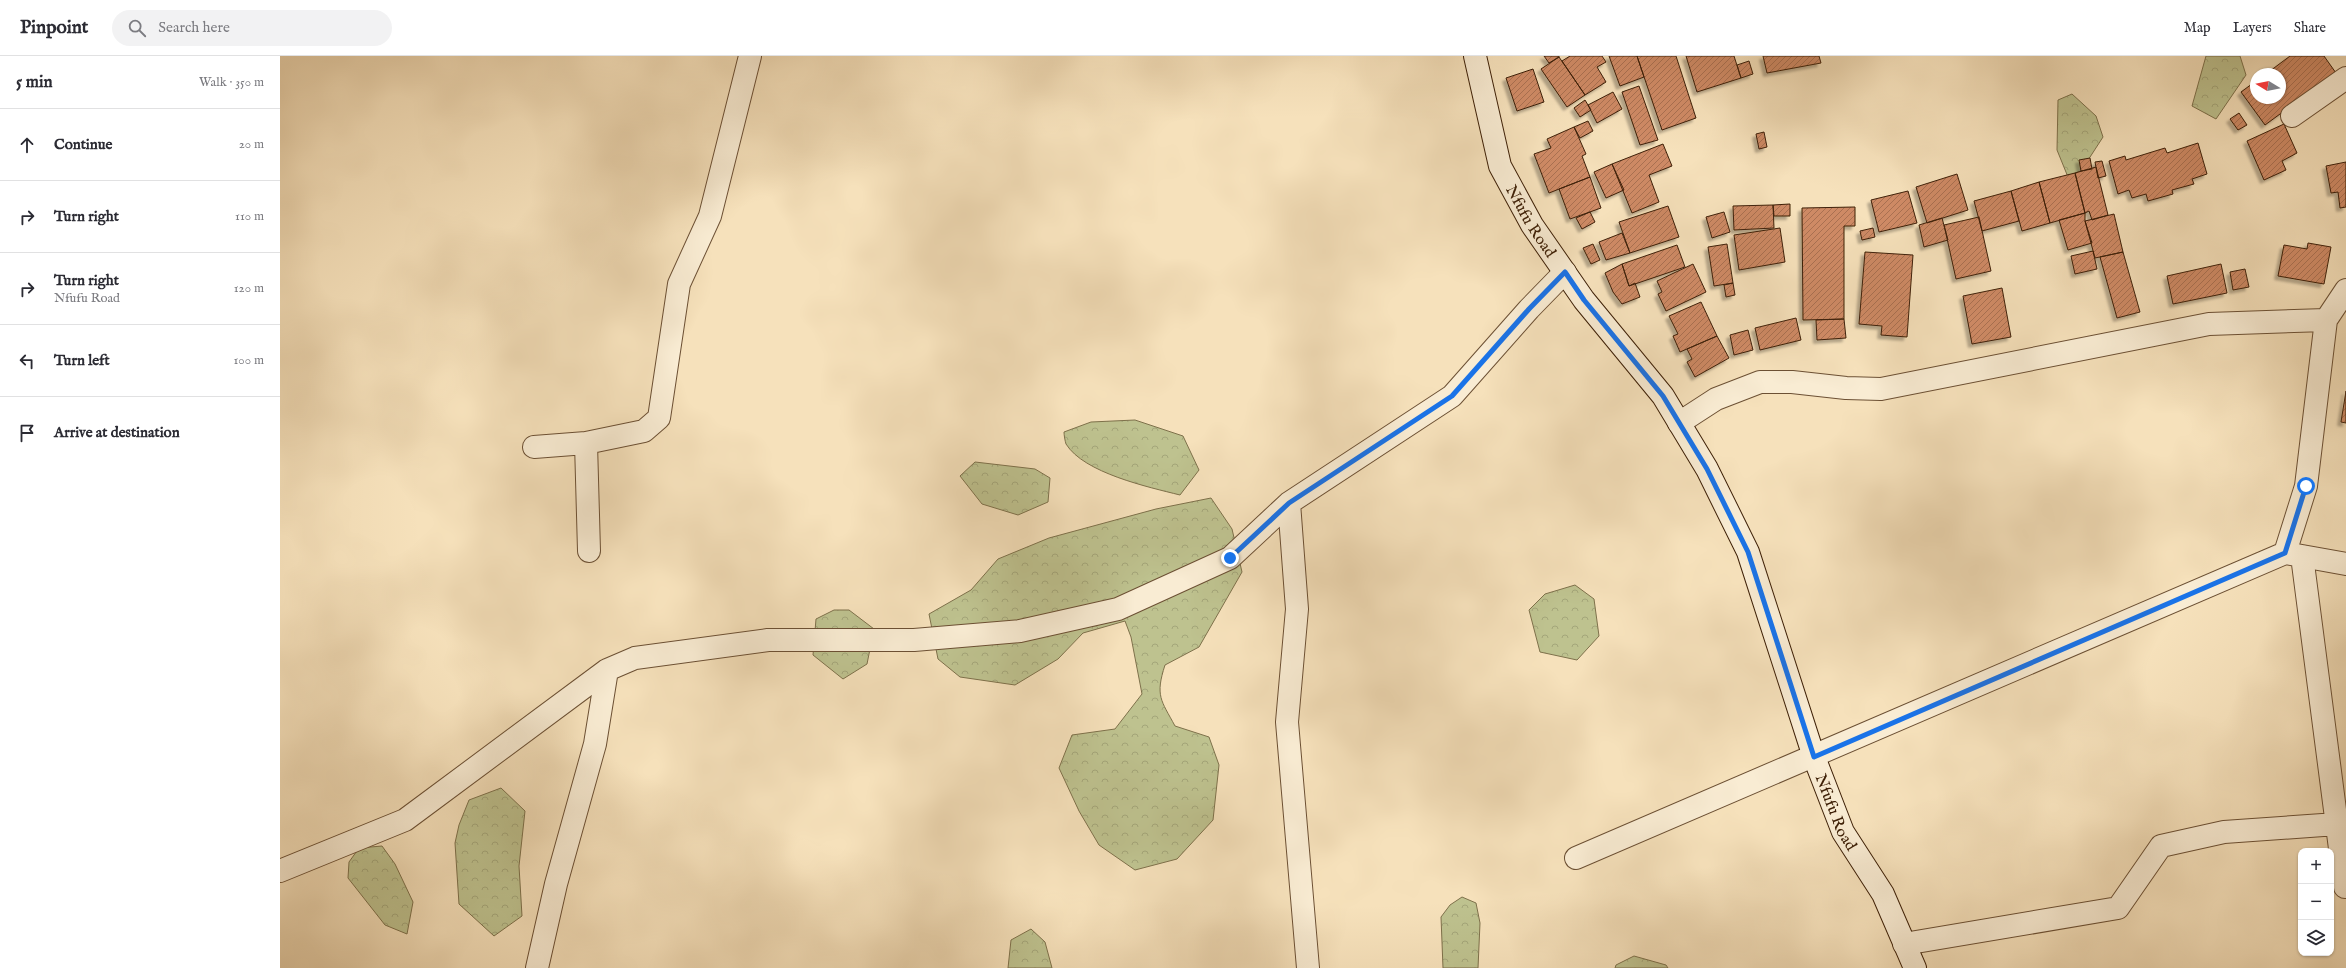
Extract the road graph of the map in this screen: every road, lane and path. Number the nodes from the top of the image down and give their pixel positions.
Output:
1 (750, 56) edge
2 (1475, 56) edge
3 (2346, 78) edge
4 (2292, 116) dead end
5 (1565, 272) junction
6 (2346, 290) edge
7 (2326, 320) junction
8 (1679, 423) junction
9 (586, 443) junction
10 (534, 447) dead end
11 (1289, 503) junction
12 (589, 551) dead end
13 (2294, 555) junction
14 (2346, 564) edge
15 (607, 670) junction
16 (1814, 757) junction
17 (2337, 824) junction
18 (1576, 858) dead end
19 (280, 871) edge
20 (2345, 887) dead end
21 (1904, 944) junction
22 (537, 968) edge
23 (1308, 968) edge
24 (1915, 968) edge

1 - 9 street
2 - 5 street, Nfufu Road
3 - 4 street
5 - 8 street, Nfufu Road
5 - 11 street
6 - 7 street
7 - 8 street
7 - 13 street
8 - 16 street, Nfufu Road
9 - 10 street
9 - 12 street
11 - 15 street
11 - 23 street
13 - 14 street
13 - 16 street
13 - 17 street
15 - 19 street
15 - 22 street
16 - 18 street
16 - 21 street, Nfufu Road
17 - 20 street
17 - 21 street
21 - 24 street, Nfufu Road

